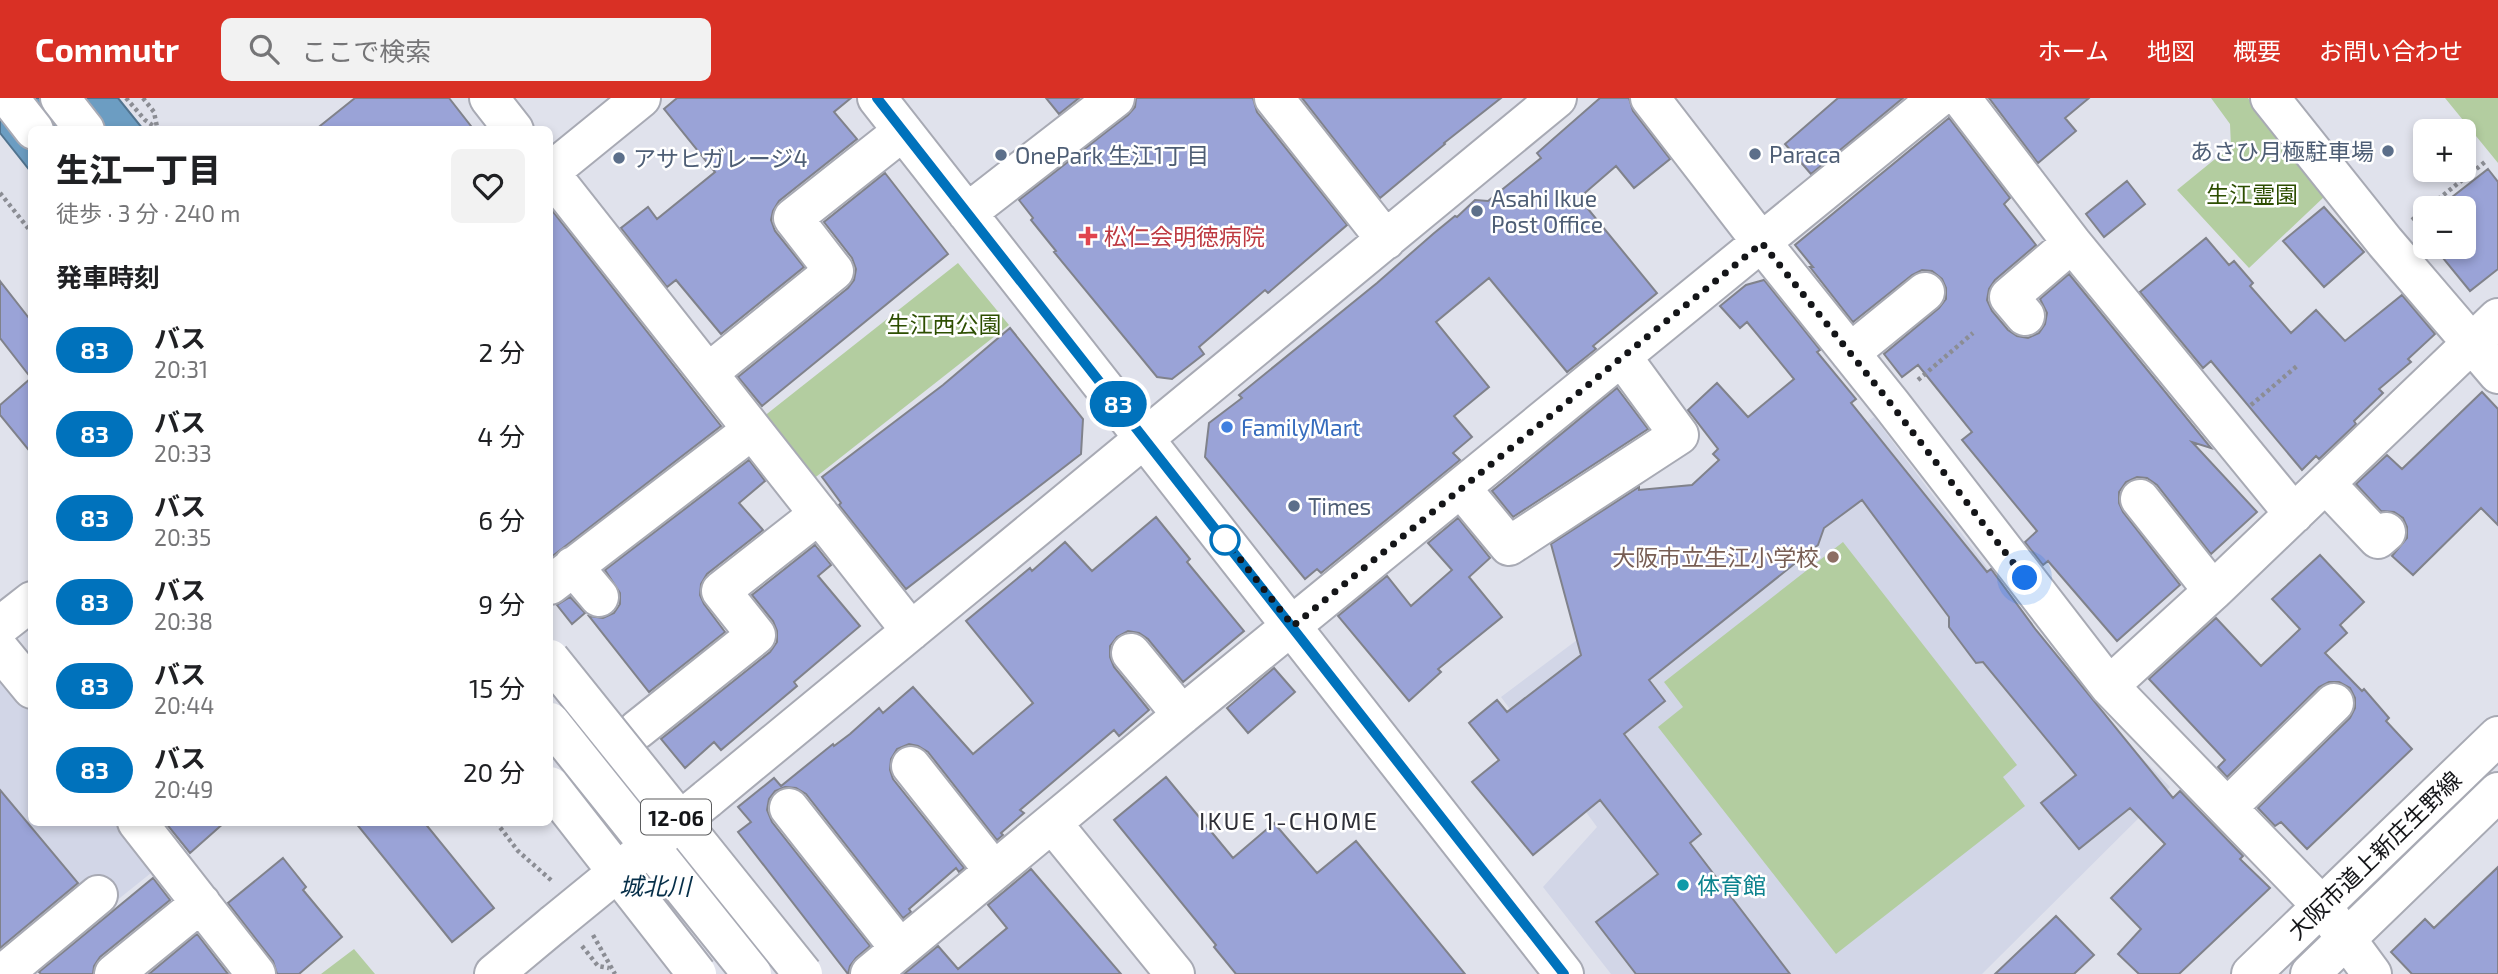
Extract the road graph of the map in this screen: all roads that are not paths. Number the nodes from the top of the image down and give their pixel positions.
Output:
1 (9, 98) edge
2 (60, 98) edge
3 (489, 98) edge
4 (641, 98) edge
5 (877, 98) edge
6 (1115, 98) edge
7 (1274, 98) edge
8 (1557, 98) edge
9 (1650, 98) edge
10 (1938, 98) edge
11 (1961, 98) edge
12 (2270, 98) edge
13 (31, 126) edge
14 (82, 126) edge
15 (511, 126) edge
16 (903, 131) junction
17 (553, 170) edge
18 (553, 176) edge
19 (967, 214) junction
20 (1386, 240) junction
21 (1762, 243) junction
22 (2072, 243) junction
23 (1925, 292) dead end
24 (2025, 316) dead end
25 (2485, 331) edge
26 (1850, 354) junction
27 (1622, 357) junction
28 (708, 373) junction
29 (2498, 374) edge
30 (752, 430) junction
31 (1145, 439) junction
32 (2326, 484) junction
33 (1461, 488) junction
34 (2140, 499) dead end
35 (819, 514) junction
36 (2294, 514) junction
37 (2386, 532) dead end
38 (561, 575) edge
39 (2213, 591) junction
40 (599, 597) dead end
41 (28, 604) edge
42 (0, 626) edge
43 (1293, 626) junction
44 (911, 631) junction
45 (0, 650) edge
46 (1131, 653) dead end
47 (553, 663) edge
48 (28, 684) edge
49 (2109, 686) junction
50 (2334, 703) dead end
51 (1182, 715) junction
52 (553, 726) edge
53 (637, 730) dead end
54 (2498, 736) edge
55 (911, 766) dead end
56 (553, 790) edge
57 (2498, 793) edge
58 (789, 808) dead end
59 (2227, 808) junction
60 (1052, 823) junction
61 (140, 826) edge
62 (994, 871) junction
63 (98, 895) dead end
64 (201, 904) junction
65 (2322, 906) junction
66 (2347, 938) junction
67 (900, 950) junction
68 (3, 974) edge
69 (114, 974) edge
70 (256, 974) edge
71 (494, 974) edge
72 (697, 974) edge
73 (752, 974) edge
74 (803, 974) edge
75 (870, 974) edge
76 (1175, 974) edge
77 (1564, 974) edge
78 (2251, 974) edge
79 (2310, 974) edge
80 (2372, 974) edge

1 - 13 main road
2 - 14 main road
3 - 15 main road
4 - 17 main road
5 - 16 main road
6 - 19 main road
7 - 20 main road
8 - 20 main road
9 - 21 main road
10 - 21 main road
11 - 22 main road
12 - 25 main road
16 - 19 main road
16 - 28 main road
18 - 28 main road
19 - 31 main road
20 - 31 main road
21 - 26 main road
21 - 27 main road
22 - 24 main road
22 - 36 main road
23 - 26 main road
25 - 29 main road
25 - 32 main road
26 - 49 main road
27 - 33 main road
27 - 33 main road
28 - 30 main road
30 - 35 main road
30 - 38 main road
31 - 43 main road
31 - 44 main road
32 - 36 main road
32 - 37 main road
33 - 43 main road
34 - 39 main road
35 - 44 main road
35 - 53 main road
36 - 39 main road
38 - 40 main road
39 - 49 main road
41 - 42 main road
43 - 51 main road
43 - 77 main road
44 - 71 main road, bridge
45 - 48 main road
46 - 51 main road
47 - 74 main road, 12-06, bridge
49 - 59 main road
50 - 59 main road
51 - 60 main road
52 - 73 main road, bridge
54 - 65 main road, 大阪市道上新庄生野線
55 - 62 main road
56 - 72 main road, bridge
57 - 66 main road, 大阪市道上新庄生野線
58 - 67 main road
59 - 65 main road
60 - 62 main road
60 - 76 main road
61 - 64 main road
62 - 67 main road
63 - 68 main road
64 - 69 main road
64 - 70 main road
65 - 66 main road
65 - 78 main road, 大阪市道上新庄生野線
66 - 79 main road, 大阪市道上新庄生野線
66 - 80 main road
67 - 75 main road

